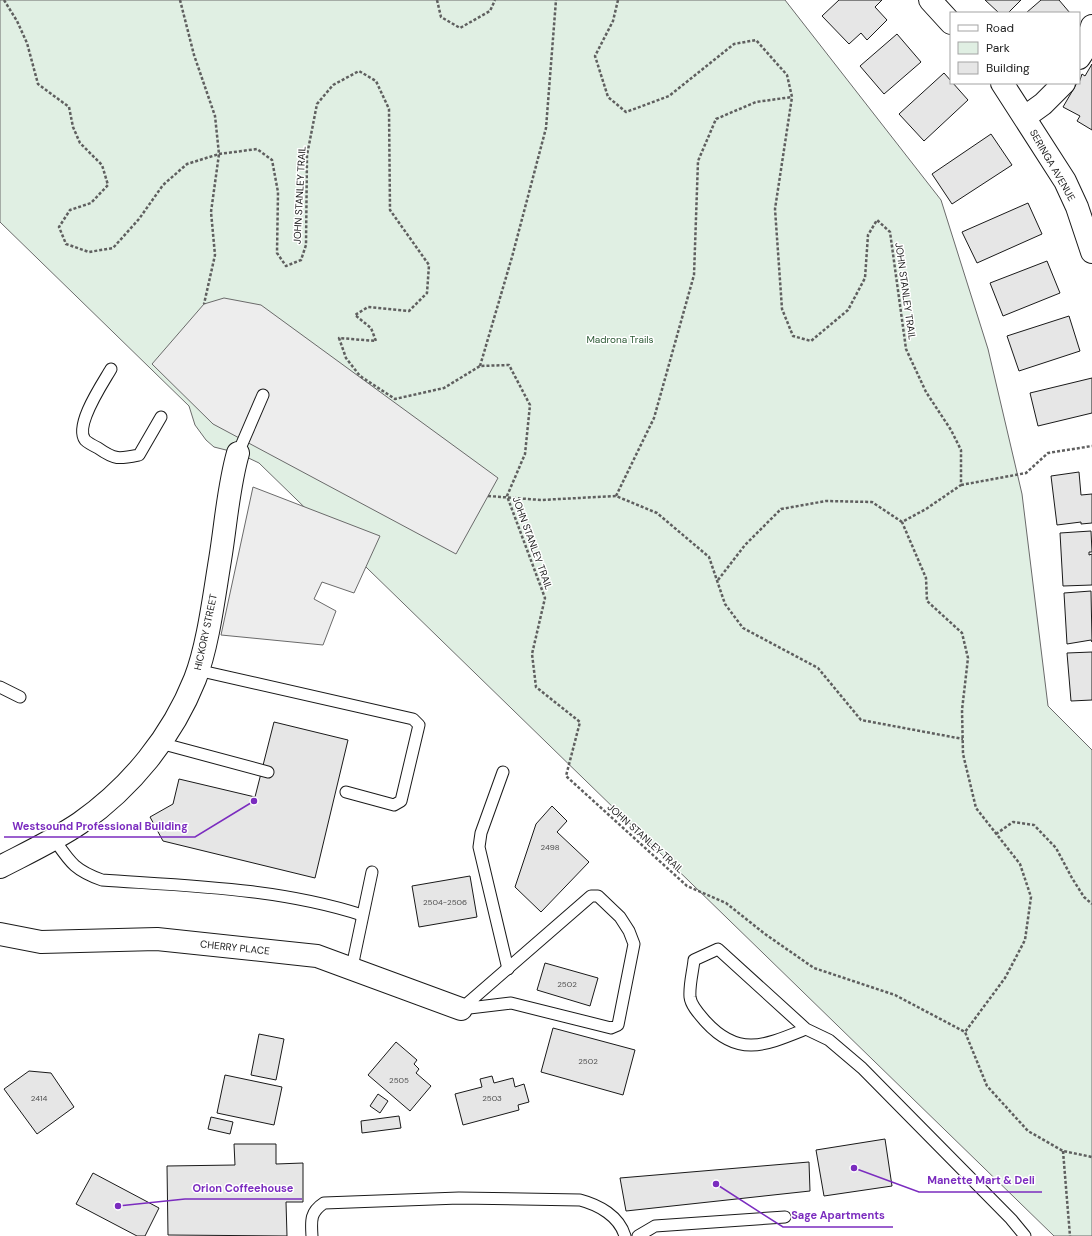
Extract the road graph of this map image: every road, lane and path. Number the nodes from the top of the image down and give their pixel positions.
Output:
1 (4, 0) edge
2 (180, 0) edge
3 (437, 0) edge
4 (495, 0) edge
5 (556, 0) edge
6 (618, 0) edge
7 (930, 0) edge
8 (950, 22) edge
9 (1092, 26) edge
10 (1080, 56) edge
11 (1003, 84) edge
12 (1063, 84) edge
13 (792, 97) junction
14 (1025, 117) junction
15 (219, 154) junction
16 (1092, 252) edge
17 (204, 304) dead end
18 (480, 366) junction
19 (111, 369) dead end
20 (263, 395) dead end
21 (161, 417) dead end
22 (1092, 446) edge
23 (238, 453) joint
24 (961, 485) junction
25 (488, 496) dead end
26 (507, 496) junction
27 (616, 496) junction
28 (902, 522) junction
29 (717, 581) junction
30 (198, 670) junction
31 (0, 687) edge
32 (20, 697) dead end
33 (963, 739) junction
34 (160, 743) junction
35 (268, 772) dead end
36 (503, 772) dead end
37 (346, 792) dead end
38 (996, 834) junction
39 (54, 839) junction
40 (0, 867) edge
41 (372, 872) dead end
42 (1092, 904) edge
43 (362, 915) junction
44 (0, 934) edge
45 (352, 967) junction
46 (508, 969) junction
47 (461, 1009) junction
48 (806, 1029) junction
49 (965, 1032) junction
50 (1063, 1151) junction
51 (1092, 1157) edge
52 (785, 1217) dead end
53 (312, 1236) edge
54 (625, 1236) edge
55 (638, 1236) edge
56 (1024, 1236) edge
57 (1070, 1236) edge

1 - 15 path, JOHN STANLEY TRAIL
2 - 15 path
3 - 4 path
5 - 18 path
6 - 13 path, JOHN STANLEY TRAIL
7 - 8 street
9 - 10 street
11 - 14 street, SERINGA AVENUE
12 - 14 street
13 - 24 path, JOHN STANLEY TRAIL
13 - 27 path
14 - 16 street, SERINGA AVENUE
15 - 17 path
15 - 18 path, JOHN STANLEY TRAIL
18 - 26 path, JOHN STANLEY TRAIL
19 - 21 lane
20 - 23 lane
22 - 24 path
23 - 30 street, HICKORY STREET
24 - 28 path
25 - 26 path
26 - 27 path
26 - 49 path, JOHN STANLEY TRAIL
27 - 29 path
28 - 29 path
28 - 33 path
29 - 33 path
30 - 34 street, HICKORY STREET
30 - 37 lane
31 - 32 lane
33 - 38 path
34 - 35 lane
34 - 39 street, HICKORY STREET
36 - 46 lane
38 - 42 path
38 - 49 path
39 - 40 street, HICKORY STREET
39 - 43 lane
41 - 43 lane
43 - 45 lane
44 - 45 street, CHERRY PLACE
45 - 47 street, CHERRY PLACE
46 - 47 lane
46 - 47 lane
48 - 48 lane
48 - 56 lane
49 - 50 path
50 - 51 path
50 - 57 path
52 - 55 lane
53 - 54 lane

